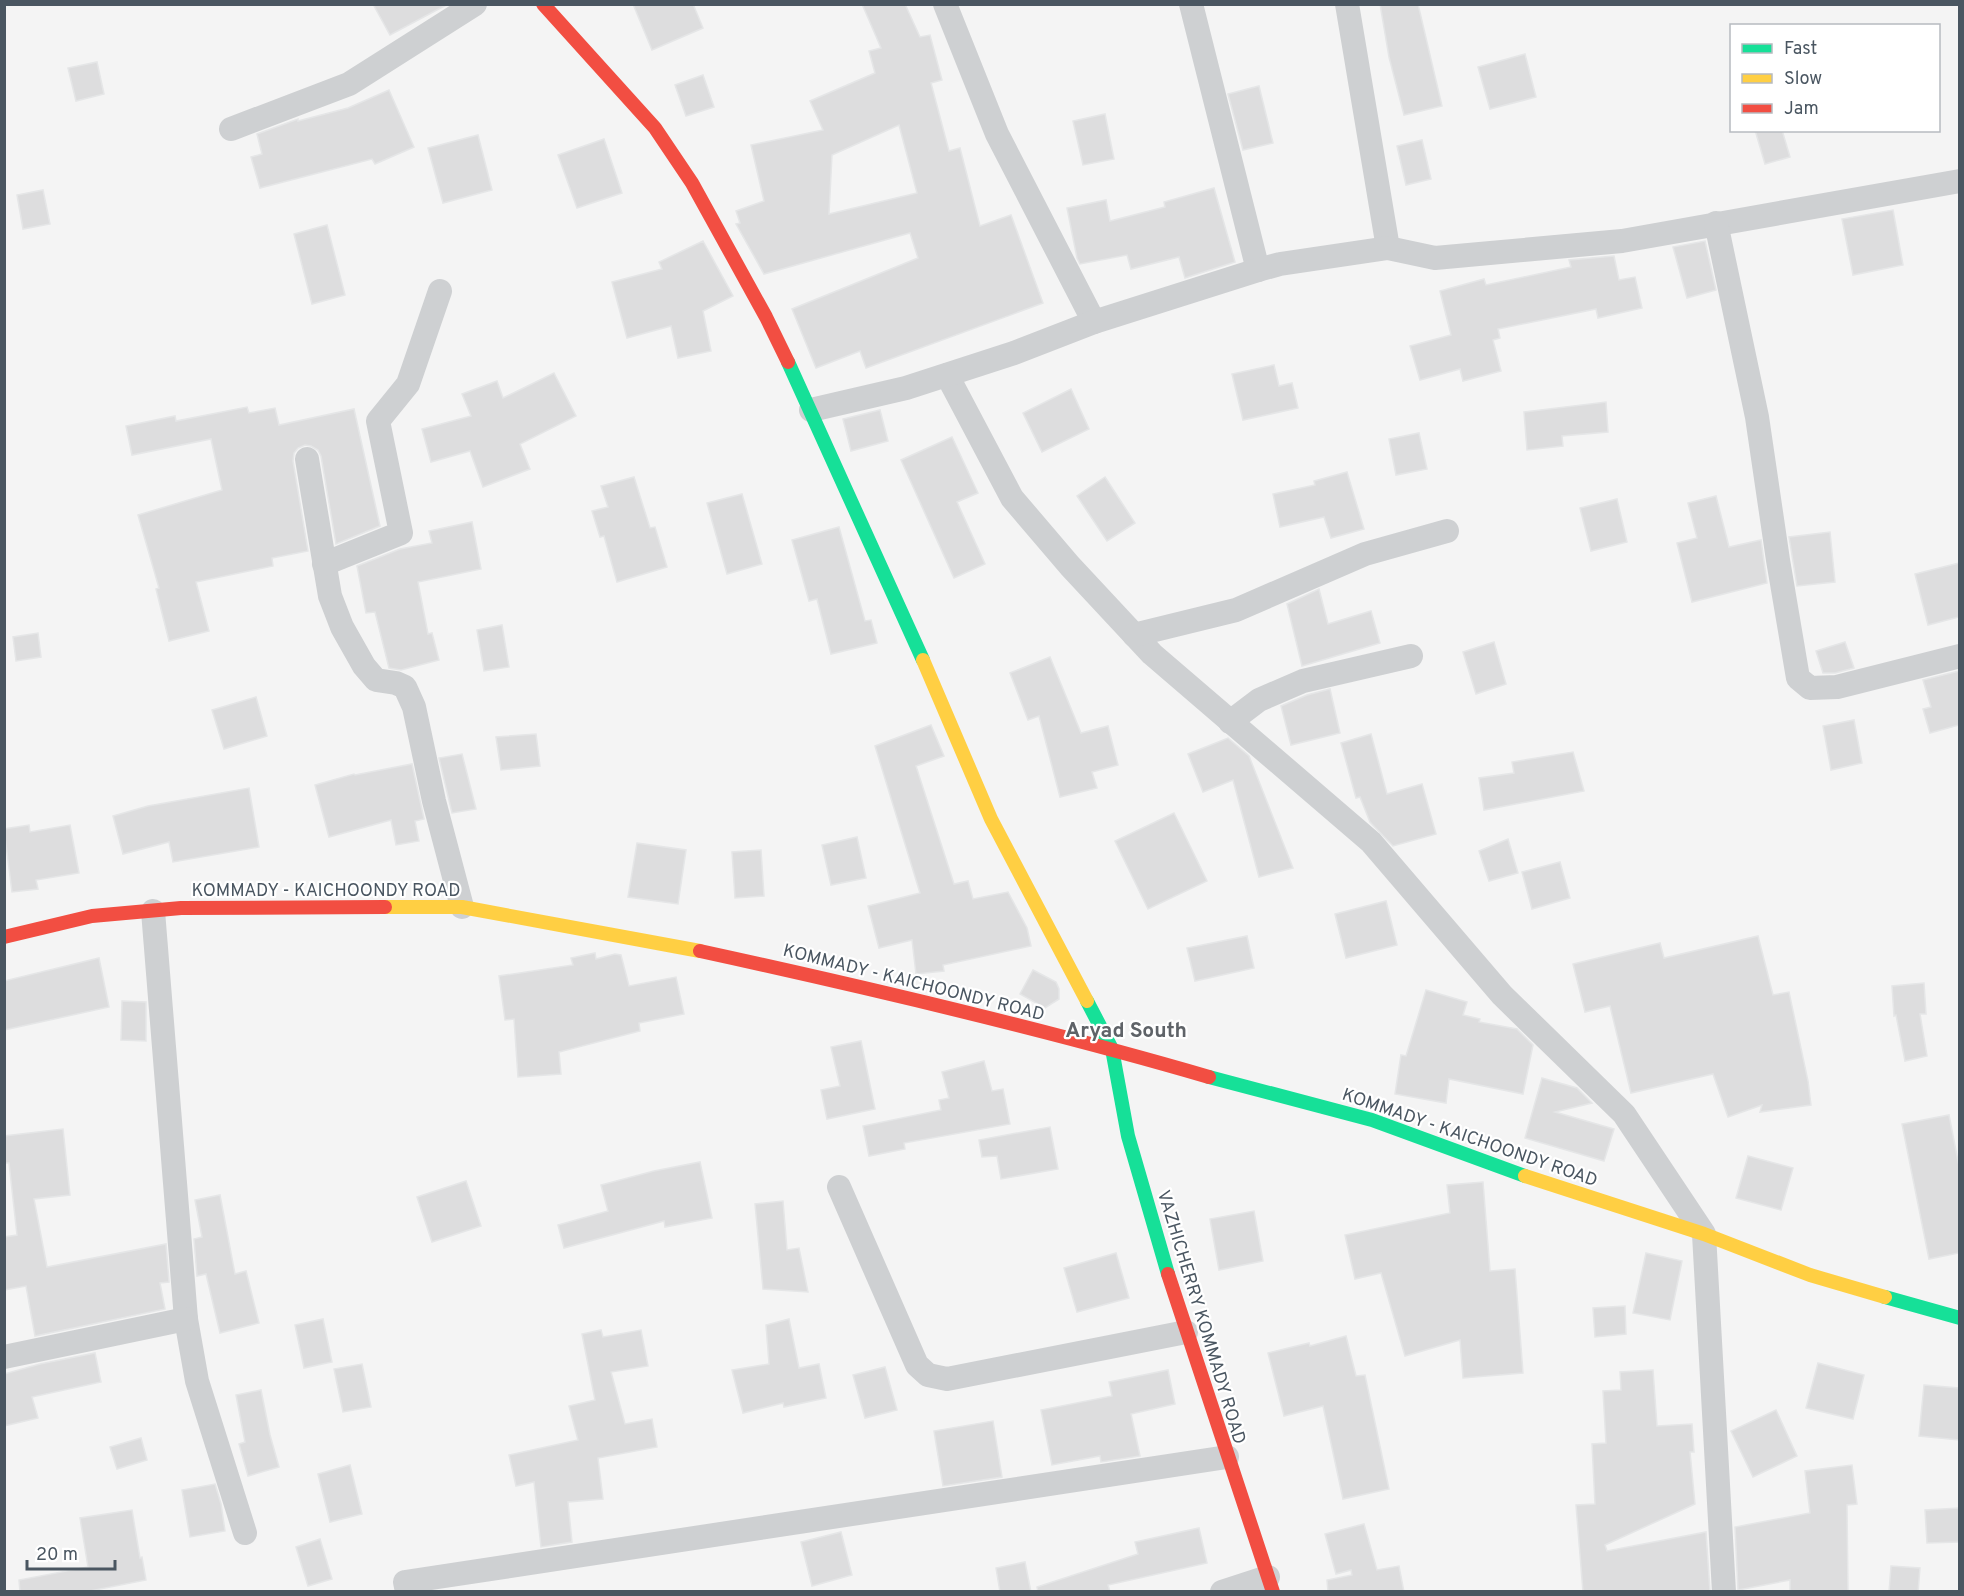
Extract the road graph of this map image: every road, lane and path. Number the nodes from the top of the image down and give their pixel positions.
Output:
1 (475, 4) edge
2 (543, 4) edge
3 (945, 4) edge
4 (1191, 4) edge
5 (1347, 4) edge
6 (231, 129) dead end
7 (1959, 181) edge
8 (1716, 223) junction
9 (1388, 248) junction
10 (1258, 270) junction
11 (440, 291) dead end
12 (1094, 322) junction
13 (947, 375) junction
14 (811, 410) junction
15 (307, 459) dead end
16 (1447, 531) dead end
17 (324, 564) junction
18 (1134, 635) junction
19 (1411, 656) dead end
20 (1959, 656) edge
21 (1230, 722) junction
22 (462, 906) junction
23 (153, 911) junction
24 (6, 930) edge
25 (1112, 1049) junction
26 (839, 1187) dead end
27 (1704, 1234) junction
28 (1959, 1318) edge
29 (186, 1319) junction
30 (1186, 1332) junction
31 (4, 1357) edge
32 (1227, 1457) junction
33 (245, 1533) dead end
34 (1270, 1584) edge
35 (407, 1592) edge
36 (1222, 1592) edge
37 (1724, 1592) edge

1 - 6 street
2 - 14 main road, VAZHICHERRY KOMMADY ROAD
3 - 12 street
4 - 10 street
5 - 9 street
7 - 8 street
8 - 9 street
8 - 20 street
9 - 10 street
10 - 12 street
11 - 17 street
12 - 13 street
13 - 14 street
13 - 18 street
14 - 25 main road, VAZHICHERRY KOMMADY ROAD
15 - 17 street
16 - 18 street
17 - 22 street
18 - 21 street
19 - 21 street
21 - 27 street
22 - 23 main road, KOMMADY - KAICHOONDY ROAD
22 - 25 main road, KOMMADY - KAICHOONDY ROAD
23 - 24 main road, KOMMADY - KAICHOONDY ROAD
23 - 29 street
25 - 27 main road, KOMMADY - KAICHOONDY ROAD
25 - 30 main road, VAZHICHERRY KOMMADY ROAD
26 - 30 street
27 - 28 main road, KOMMADY - KAICHOONDY ROAD
27 - 37 street
29 - 31 street
29 - 33 street
30 - 32 main road, VAZHICHERRY KOMMADY ROAD
32 - 34 main road, VAZHICHERRY KOMMADY ROAD
32 - 35 street
34 - 36 street

